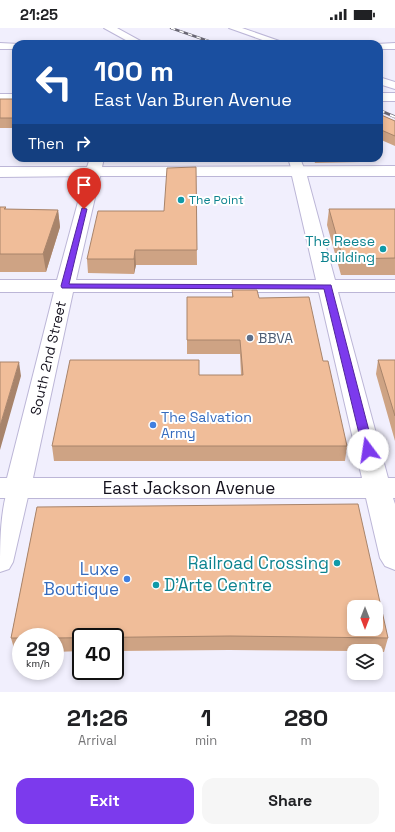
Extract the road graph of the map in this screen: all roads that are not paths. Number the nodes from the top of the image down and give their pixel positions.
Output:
1 (109, 28) edge
2 (233, 28) edge
3 (261, 28) edge
4 (263, 38) junction
5 (133, 40) edge
6 (270, 40) edge
7 (0, 46) edge
8 (12, 46) edge
9 (383, 46) edge
10 (395, 46) edge
11 (383, 82) edge
12 (395, 86) edge
13 (383, 97) edge
14 (395, 97) edge
15 (0, 98) edge
16 (12, 98) edge
17 (375, 162) edge
18 (95, 165) edge
19 (296, 165) edge
20 (0, 172) edge
21 (394, 172) edge
22 (0, 286) edge
23 (65, 286) junction
24 (328, 286) junction
25 (395, 286) edge
26 (9, 488) edge
27 (386, 488) edge
28 (395, 558) edge
29 (0, 562) edge

1 - 5 street
2 - 4 street
3 - 4 street
4 - 6 street
7 - 8 street
9 - 10 street
11 - 12 street
13 - 14 street
15 - 16 street
17 - 21 street
18 - 19 street
18 - 20 street
18 - 23 street, South 2nd Street
19 - 21 street
19 - 24 street
22 - 23 street
23 - 24 street
23 - 26 street, South 2nd Street
24 - 25 street
24 - 27 street
26 - 27 street, East Jackson Avenue
26 - 29 street
27 - 28 street

